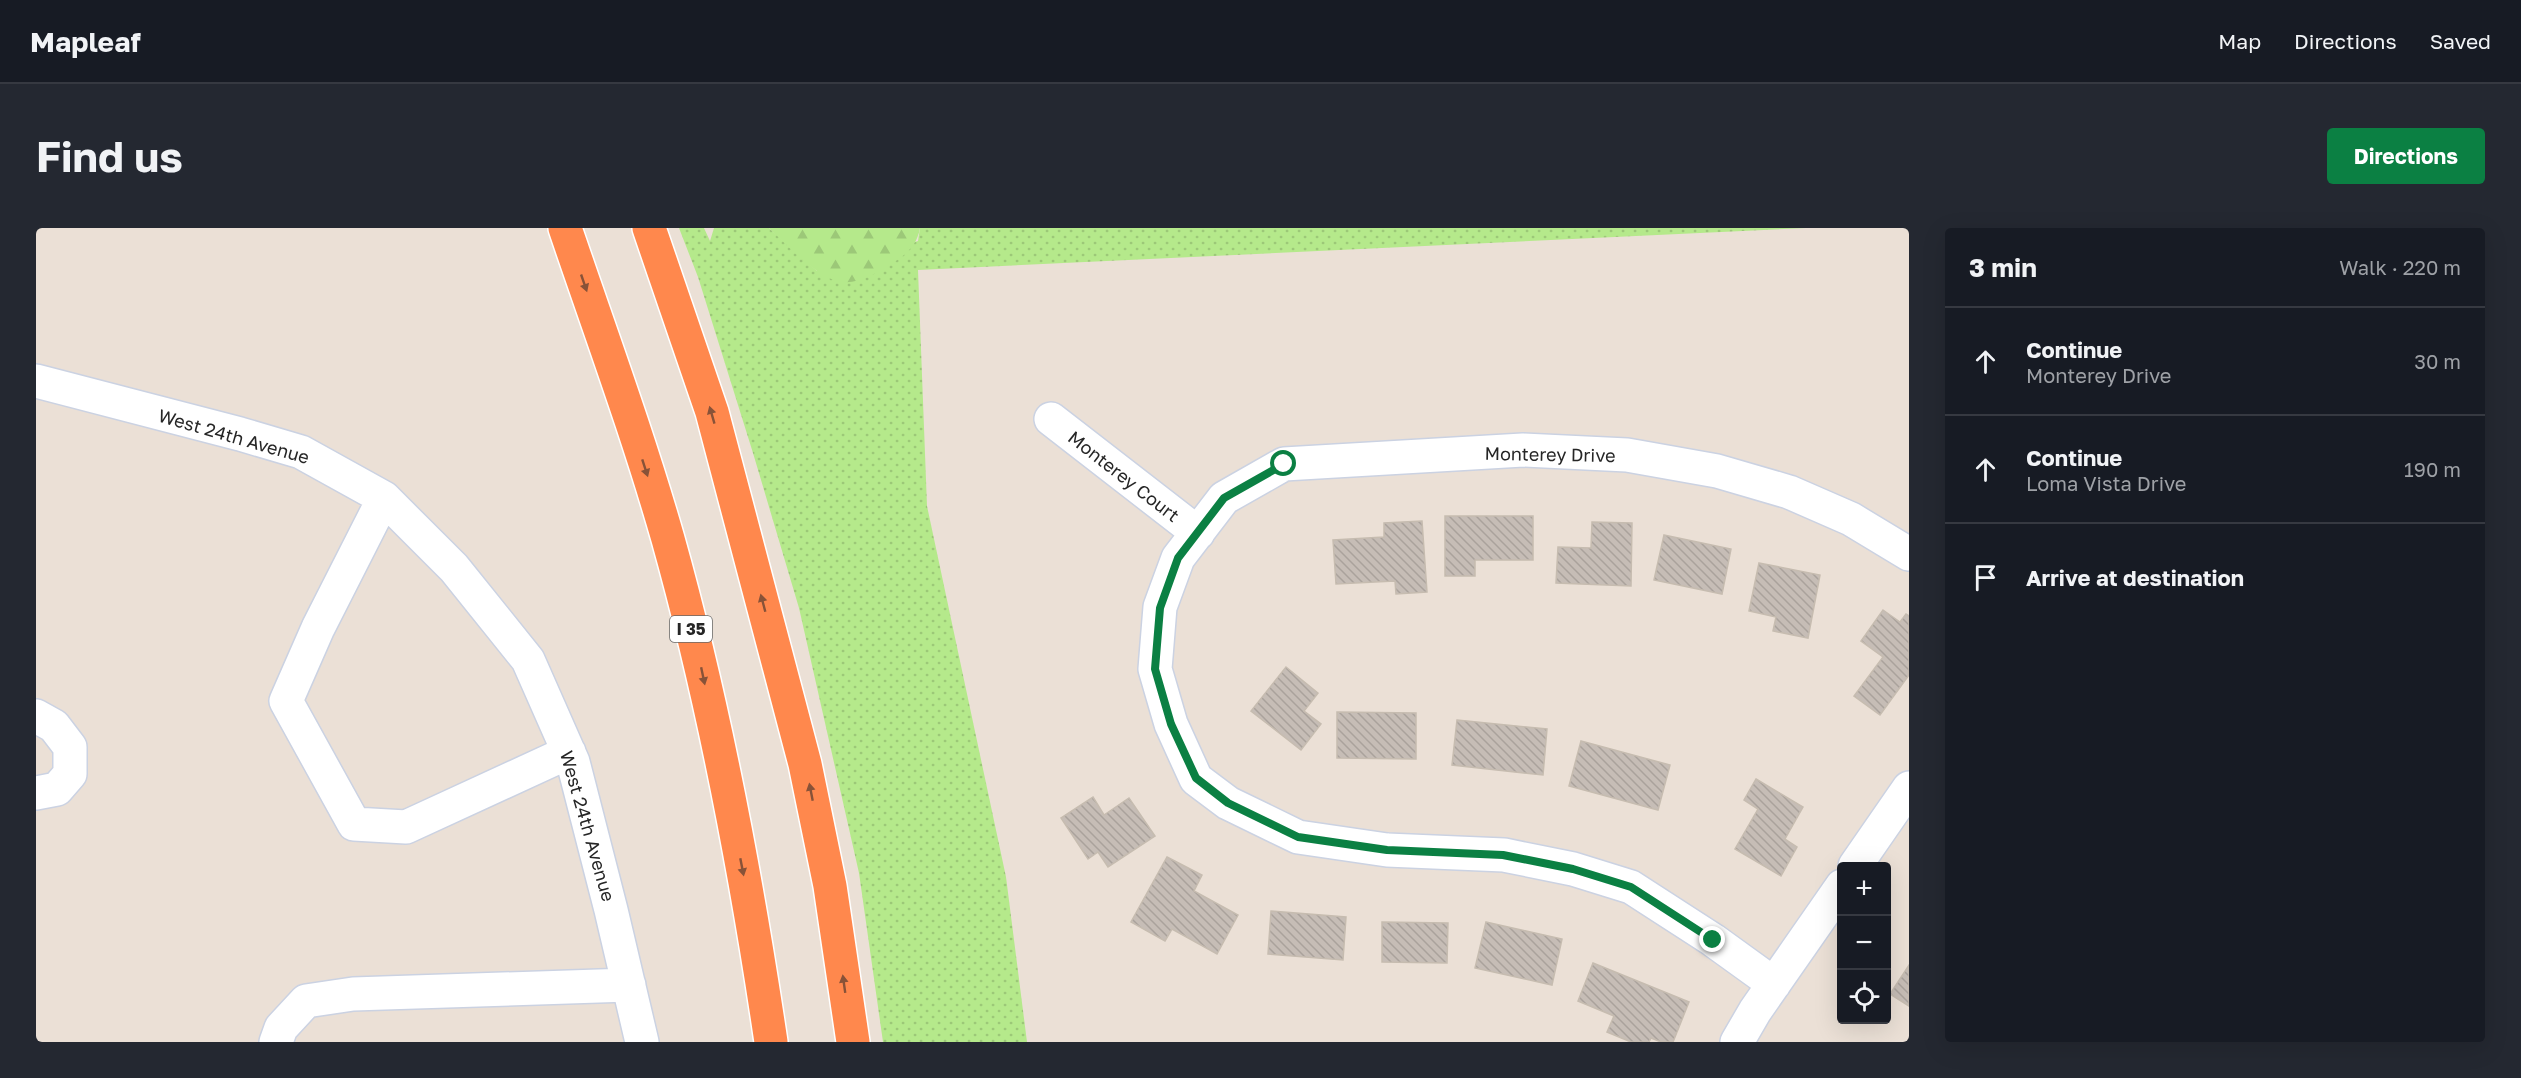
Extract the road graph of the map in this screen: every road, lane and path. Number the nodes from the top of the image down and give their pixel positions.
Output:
1 (565, 228) edge
2 (649, 228) edge
3 (36, 381) edge
4 (1051, 419) dead end
5 (384, 498) junction
6 (1198, 533) junction
7 (1909, 554) edge
8 (36, 716) edge
9 (569, 752) junction
10 (1909, 788) edge
11 (36, 793) edge
12 (1858, 862) edge
13 (1837, 893) edge
14 (1774, 984) junction
15 (629, 985) junction
16 (276, 1042) edge
17 (642, 1042) edge
18 (771, 1042) edge
19 (853, 1042) edge
20 (1737, 1042) edge

1 -> 18 highway, I 35
19 -> 2 highway
3 - 5 street, West 24th Avenue
4 - 6 street, Monterey Court
5 - 9 street, West 24th Avenue
5 - 9 street
6 - 7 street, Monterey Drive
6 - 14 street, Monterey Drive
8 - 11 street
9 - 15 street, West 24th Avenue
10 - 12 street
13 - 14 street
14 - 20 street
15 - 16 street
15 - 17 street, West 24th Avenue

